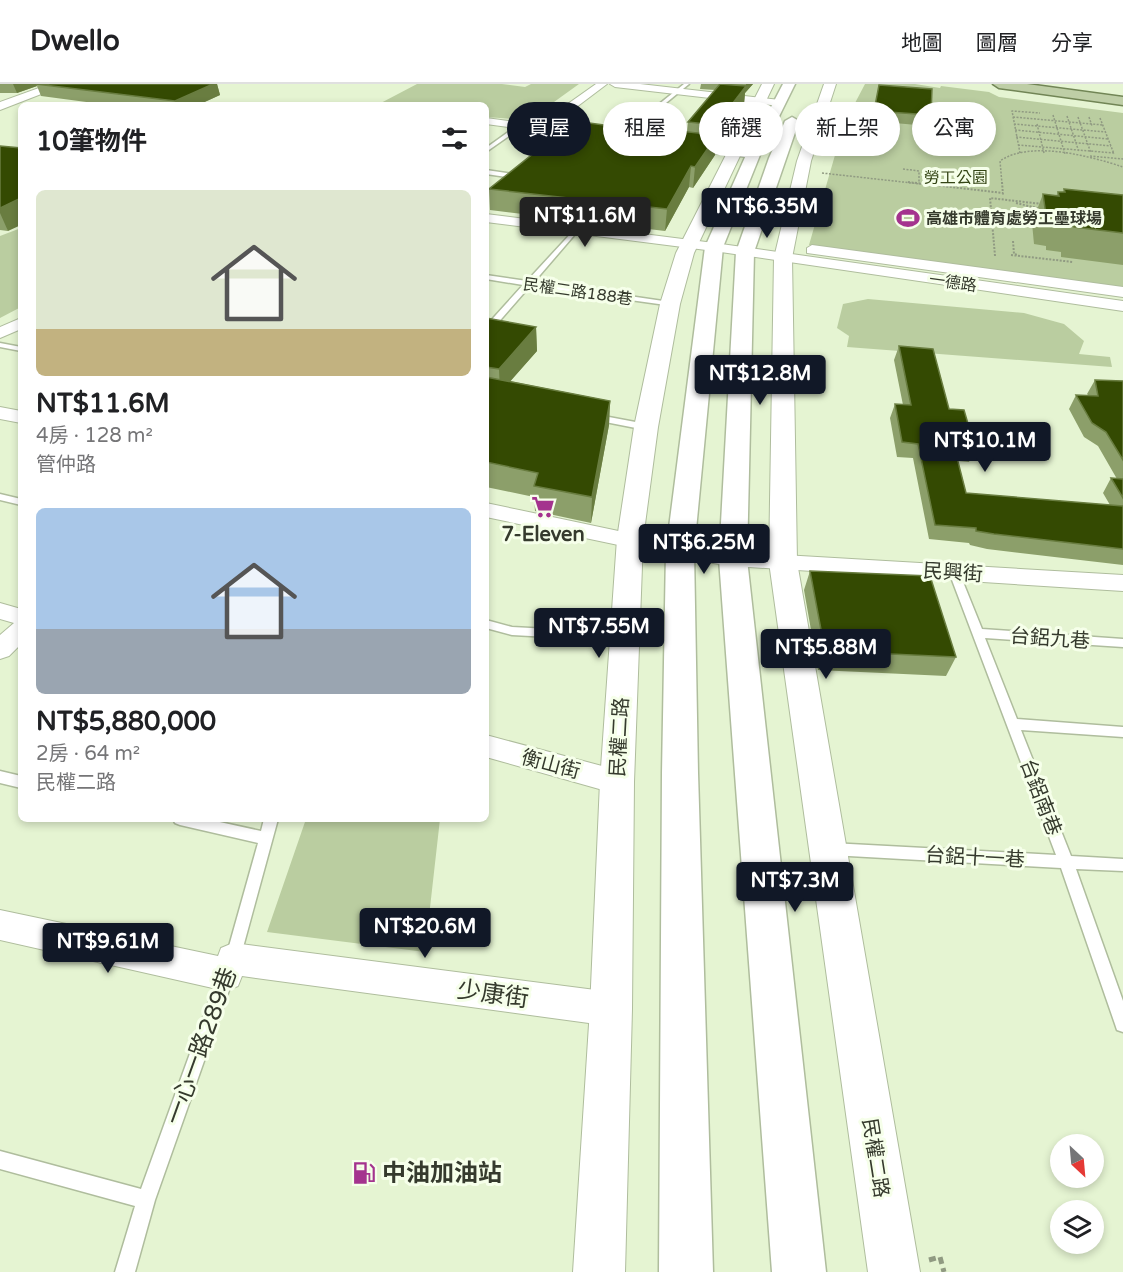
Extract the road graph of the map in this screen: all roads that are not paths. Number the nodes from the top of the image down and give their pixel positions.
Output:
1 (43, 84) edge
2 (62, 84) edge
3 (602, 84) edge
4 (615, 84) edge
5 (687, 84) edge
6 (789, 84) edge
7 (830, 84) edge
8 (999, 84) edge
9 (1023, 84) edge
10 (1055, 84) edge
11 (1083, 84) edge
12 (676, 91) junction
13 (1123, 95) edge
14 (718, 96) junction
15 (769, 96) edge
16 (0, 99) edge
17 (577, 102) edge
18 (663, 102) edge
19 (712, 102) edge
20 (0, 106) edge
21 (795, 115) edge
22 (489, 121) edge
23 (507, 124) edge
24 (507, 135) edge
25 (489, 148) edge
26 (743, 156) edge
27 (489, 172) edge
28 (519, 172) joint
29 (500, 187) edge
30 (489, 218) edge
31 (575, 231) junction
32 (701, 245) junction
33 (745, 252) junction
34 (783, 258) junction
35 (489, 278) edge
36 (526, 284) junction
37 (1122, 302) edge
38 (670, 304) junction
39 (18, 324) edge
40 (489, 327) edge
41 (0, 333) edge
42 (0, 345) edge
43 (18, 348) edge
44 (0, 413) edge
45 (585, 415) edge
46 (18, 416) edge
47 (646, 427) junction
48 (0, 497) edge
49 (18, 501) edge
50 (489, 511) edge
51 (630, 539) junction
52 (680, 551) junction
53 (733, 559) junction
54 (783, 562) junction
55 (954, 572) junction
56 (1123, 583) edge
57 (0, 610) edge
58 (18, 617) edge
59 (489, 625) edge
60 (18, 633) edge
61 (978, 633) junction
62 (626, 637) junction
63 (1123, 643) edge
64 (0, 650) edge
65 (1013, 724) junction
66 (1123, 732) edge
67 (489, 747) edge
68 (0, 777) edge
69 (18, 781) edge
70 (617, 782) junction
71 (193, 822) edge
72 (270, 822) edge
73 (267, 839) junction
74 (827, 849) junction
75 (1066, 862) junction
76 (1123, 865) edge
77 (0, 924) edge
78 (232, 962) junction
79 (611, 1009) junction
80 (1123, 1024) edge
81 (0, 1160) edge
82 (146, 1200) junction
83 (125, 1272) edge
84 (599, 1272) edge
85 (686, 1272) edge
86 (799, 1272) edge
87 (894, 1272) edge

1 - 16 street
2 - 20 street
3 - 17 street
4 - 12 street
5 - 12 lane
6 - 15 main road, 民權二路
7 - 34 street, 民權二路
8 - 13 main road
9 - 13 main road
10 - 13 main road
11 - 13 main road
12 - 14 street
12 - 18 lane
14 - 15 street
14 - 19 lane
21 - 33 main road
22 - 23 street
24 - 25 lane
26 - 32 street, 民權二路
27 - 28 lane
28 - 29 street
30 - 31 street, 一德路
31 - 32 street, 一德路
31 - 36 lane
32 - 33 street, 一德路
32 - 38 street, 民權二路
32 - 52 main road, 民權二路
33 - 34 street, 一德路
33 - 53 main road
34 - 37 street, 一德路
34 - 54 street, 民權二路
35 - 36 lane, 民權二路188巷
36 - 38 lane, 民權二路188巷
36 - 40 lane
37 - 37 street
38 - 47 street, 民權二路
39 - 41 street
42 - 43 lane
44 - 46 street
45 - 47 lane
47 - 51 street, 民權二路
48 - 49 lane
50 - 51 street, 民興街
51 - 52 street, 民興街
51 - 62 street, 民權二路
52 - 53 street, 民興街
52 - 85 main road, 民權二路
53 - 54 street, 民興街
53 - 86 main road
54 - 55 street, 民興街
54 - 74 street, 民權二路
55 - 56 street, 民興街
55 - 61 lane, 台鋁南巷
57 - 58 street
59 - 62 lane
60 - 64 street
61 - 63 lane, 台鋁九巷
61 - 65 lane, 台鋁南巷
62 - 70 street, 民權二路
65 - 66 lane
65 - 75 lane, 台鋁南巷
67 - 70 street, 衡山街
68 - 69 lane
70 - 79 street, 民權二路
71 - 73 lane
72 - 73 lane, 一心一路289巷
73 - 78 lane, 一心一路289巷
74 - 75 lane, 台鋁十一巷
74 - 87 street, 民權二路
75 - 76 lane, 台鋁十一巷
75 - 80 lane, 台鋁南巷
77 - 78 street, 少康街
78 - 79 street, 少康街
78 - 82 lane, 一心一路289巷
79 - 84 street, 民權二路
81 - 82 lane
82 - 83 lane, 一心一路289巷

